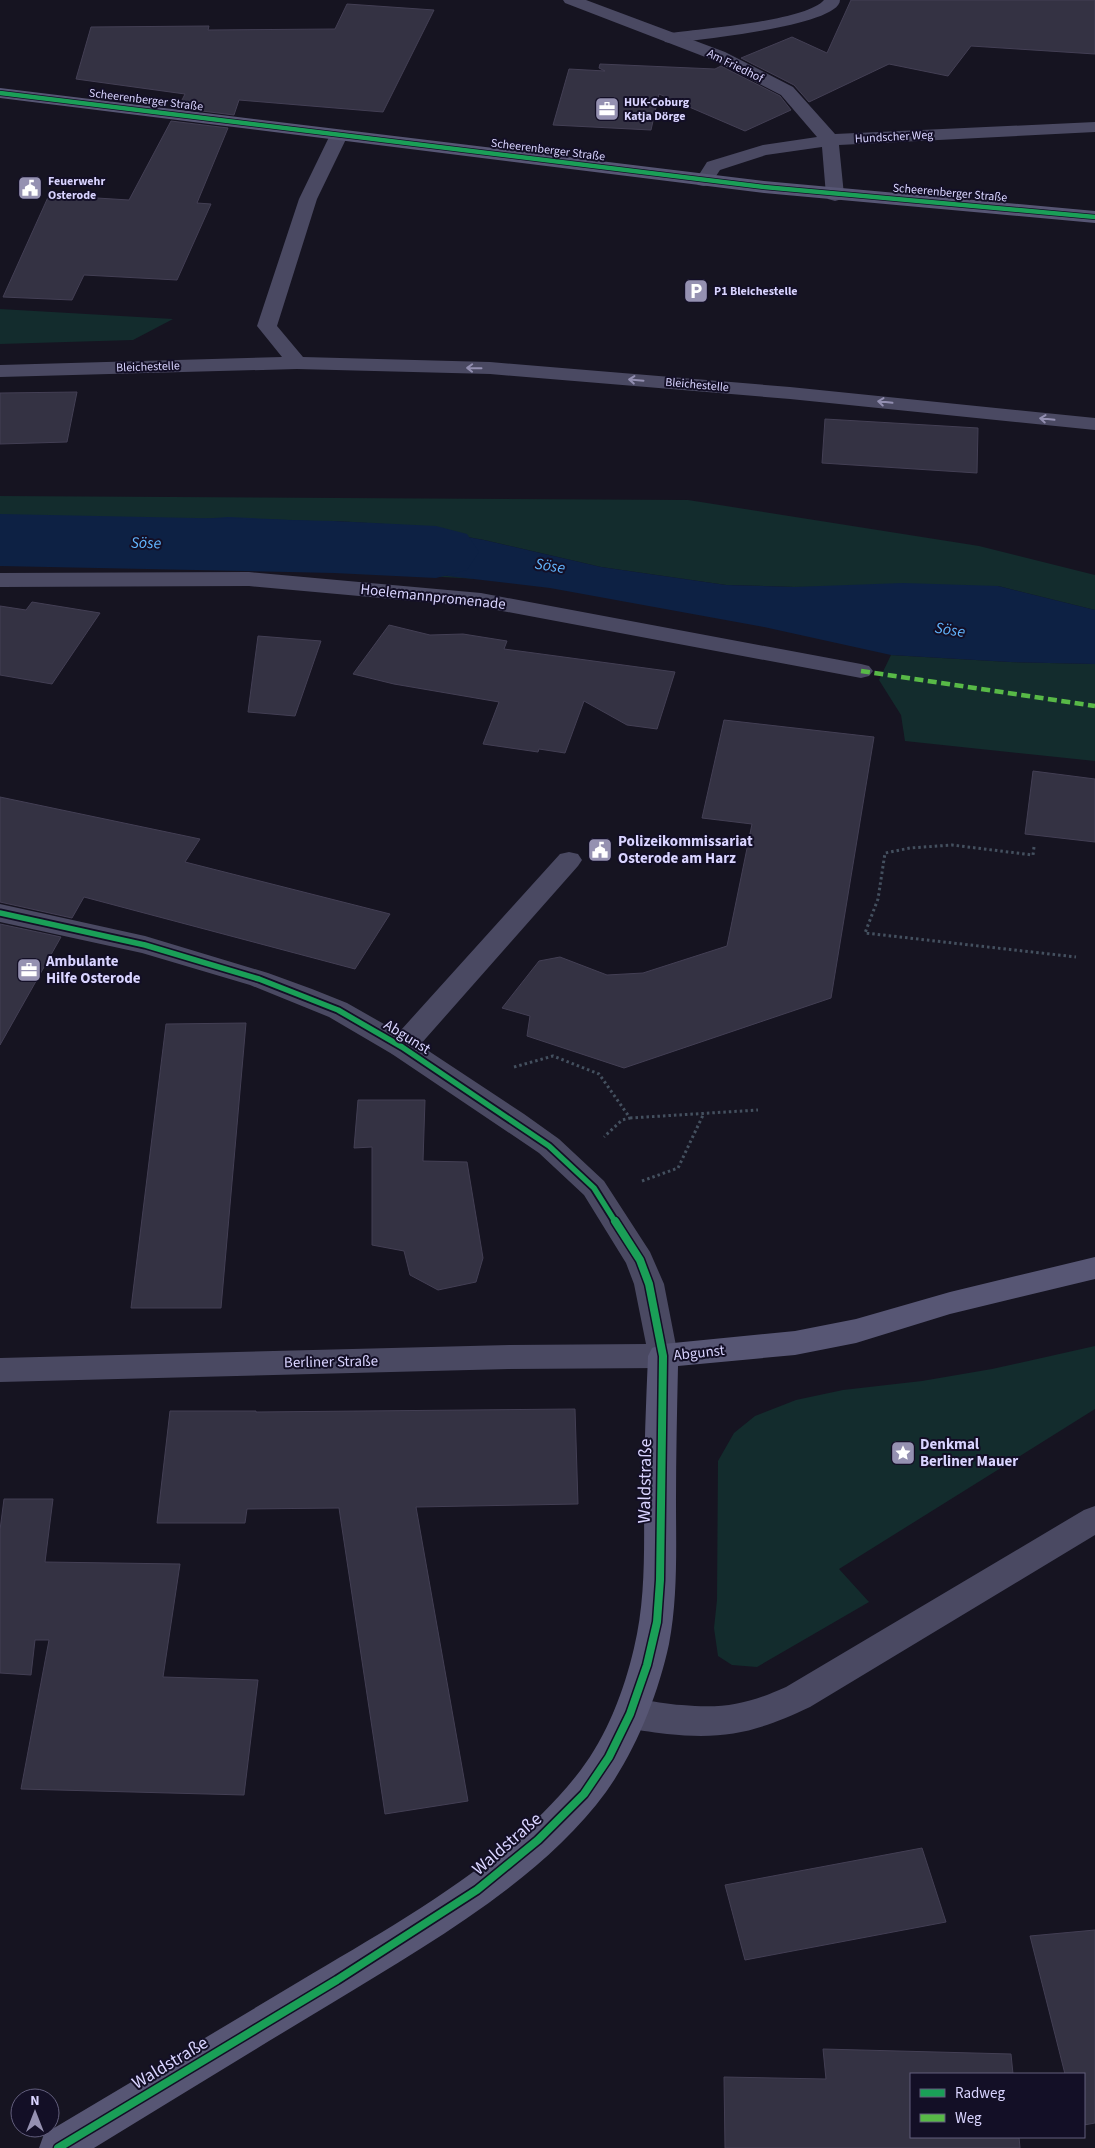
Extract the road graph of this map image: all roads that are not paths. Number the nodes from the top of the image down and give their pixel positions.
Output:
1 (571, 0) edge
2 (832, 0) edge
3 (671, 38) junction
4 (0, 93) edge
5 (1095, 127) edge
6 (339, 135) junction
7 (830, 140) junction
8 (704, 180) junction
9 (835, 195) junction
10 (1095, 217) edge
11 (297, 363) junction
12 (0, 371) edge
13 (1095, 424) edge
14 (0, 580) edge
15 (861, 671) dead end
16 (568, 860) dead end
17 (0, 913) edge
18 (402, 1047) junction
19 (1095, 1268) edge
20 (663, 1356) junction
21 (0, 1370) edge
22 (1095, 1519) edge
23 (630, 1714) junction
24 (58, 2148) edge

1 - 3 street, Am Friedhof
2 - 3 street
3 - 7 street, Am Friedhof
4 - 6 main road, Scheerenberger Straße
5 - 7 street, Hundscher Weg
6 - 8 main road, Scheerenberger Straße
6 - 11 street
7 - 8 street, Hundscher Weg
7 - 9 street
8 - 9 main road, Scheerenberger Straße
9 - 10 main road, Scheerenberger Straße
11 - 12 street, Bleichestelle
13 -> 11 street, Bleichestelle
14 - 15 street, Hoelemannpromenade
16 - 18 street
17 - 18 street, Abgunst
18 - 20 street, Abgunst
19 - 20 main road, Abgunst
20 - 21 street, Berliner Straße
20 - 23 main road, Waldstraße
22 - 23 street
23 - 24 main road, Waldstraße

